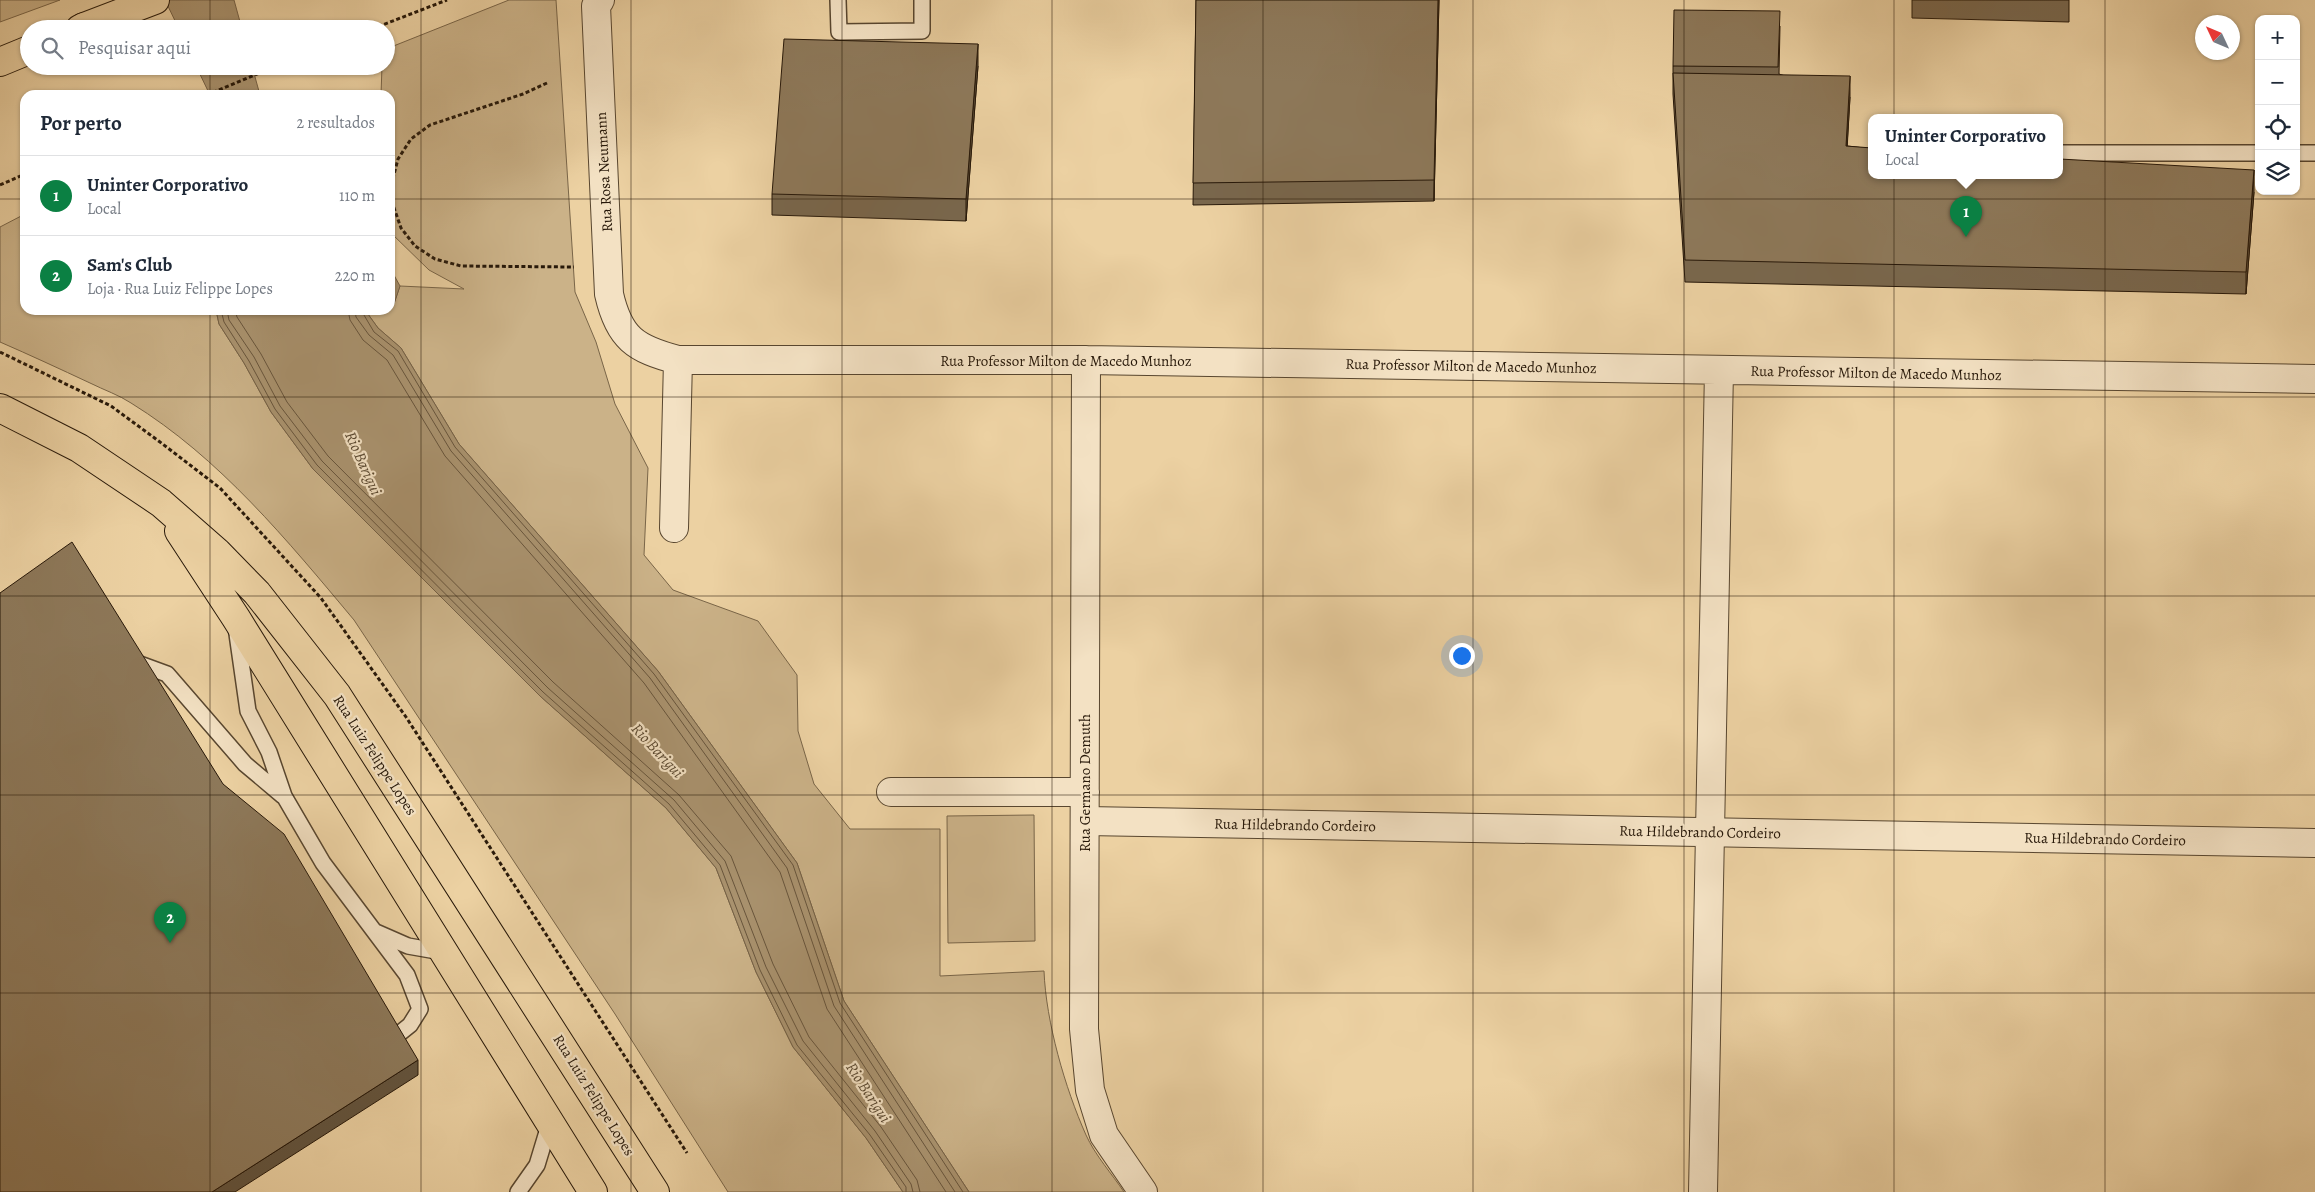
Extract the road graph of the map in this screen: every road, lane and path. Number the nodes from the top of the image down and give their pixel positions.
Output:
1 (154, 0) edge
2 (446, 0) edge
3 (600, 0) edge
4 (838, 0) edge
5 (922, 0) edge
6 (103, 20) edge
7 (395, 20) edge
8 (20, 54) edge
9 (0, 62) edge
10 (255, 75) edge
11 (547, 83) dead end
12 (219, 90) edge
13 (2063, 153) edge
14 (2255, 153) edge
15 (2300, 153) edge
16 (2315, 153) edge
17 (395, 171) edge
18 (20, 176) edge
19 (0, 185) edge
20 (395, 211) edge
21 (574, 267) dead end
22 (631, 340) joint
23 (678, 360) junction
24 (1086, 360) junction
25 (1718, 370) junction
26 (2315, 379) edge
27 (0, 408) edge
28 (161, 503) junction
29 (674, 528) dead end
30 (236, 618) junction
31 (137, 662) edge
32 (891, 792) dead end
33 (1085, 792) junction
34 (284, 796) junction
35 (1086, 821) junction
36 (1710, 832) junction
37 (2315, 842) edge
38 (376, 932) junction
39 (442, 952) junction
40 (396, 1037) edge
41 (550, 1122) junction
42 (518, 1192) edge
43 (593, 1192) edge
44 (655, 1192) edge
45 (1142, 1192) edge
46 (1703, 1192) edge

1 - 6 main road
2 - 7 path
3 - 22 street, Rua Rosa Neumann
4 - 5 lane
8 - 9 main road
10 - 12 path
11 - 17 path
13 - 14 lane
15 - 16 lane
18 - 19 path
20 - 21 path
22 - 23 street, Rua Professor Milton de Macedo Munhoz
23 - 24 street, Rua Professor Milton de Macedo Munhoz
23 - 29 street
24 - 25 street, Rua Professor Milton de Macedo Munhoz
24 - 33 street, Rua Germano Demuth
25 - 26 street, Rua Professor Milton de Macedo Munhoz
25 - 36 street
27 - 28 main road, Rua Luiz Felippe Lopes
28 - 30 main road
28 - 44 main road, Rua Luiz Felippe Lopes
30 - 34 lane
30 - 39 main road
31 - 34 lane
32 - 33 street
33 - 35 street, Rua Germano Demuth
34 - 38 lane
35 - 36 street, Rua Hildebrando Cordeiro
35 - 45 street, Rua Germano Demuth
36 - 37 street, Rua Hildebrando Cordeiro
36 - 46 street
38 - 39 lane
38 - 40 lane
39 - 41 main road
41 - 42 lane
41 - 43 main road

